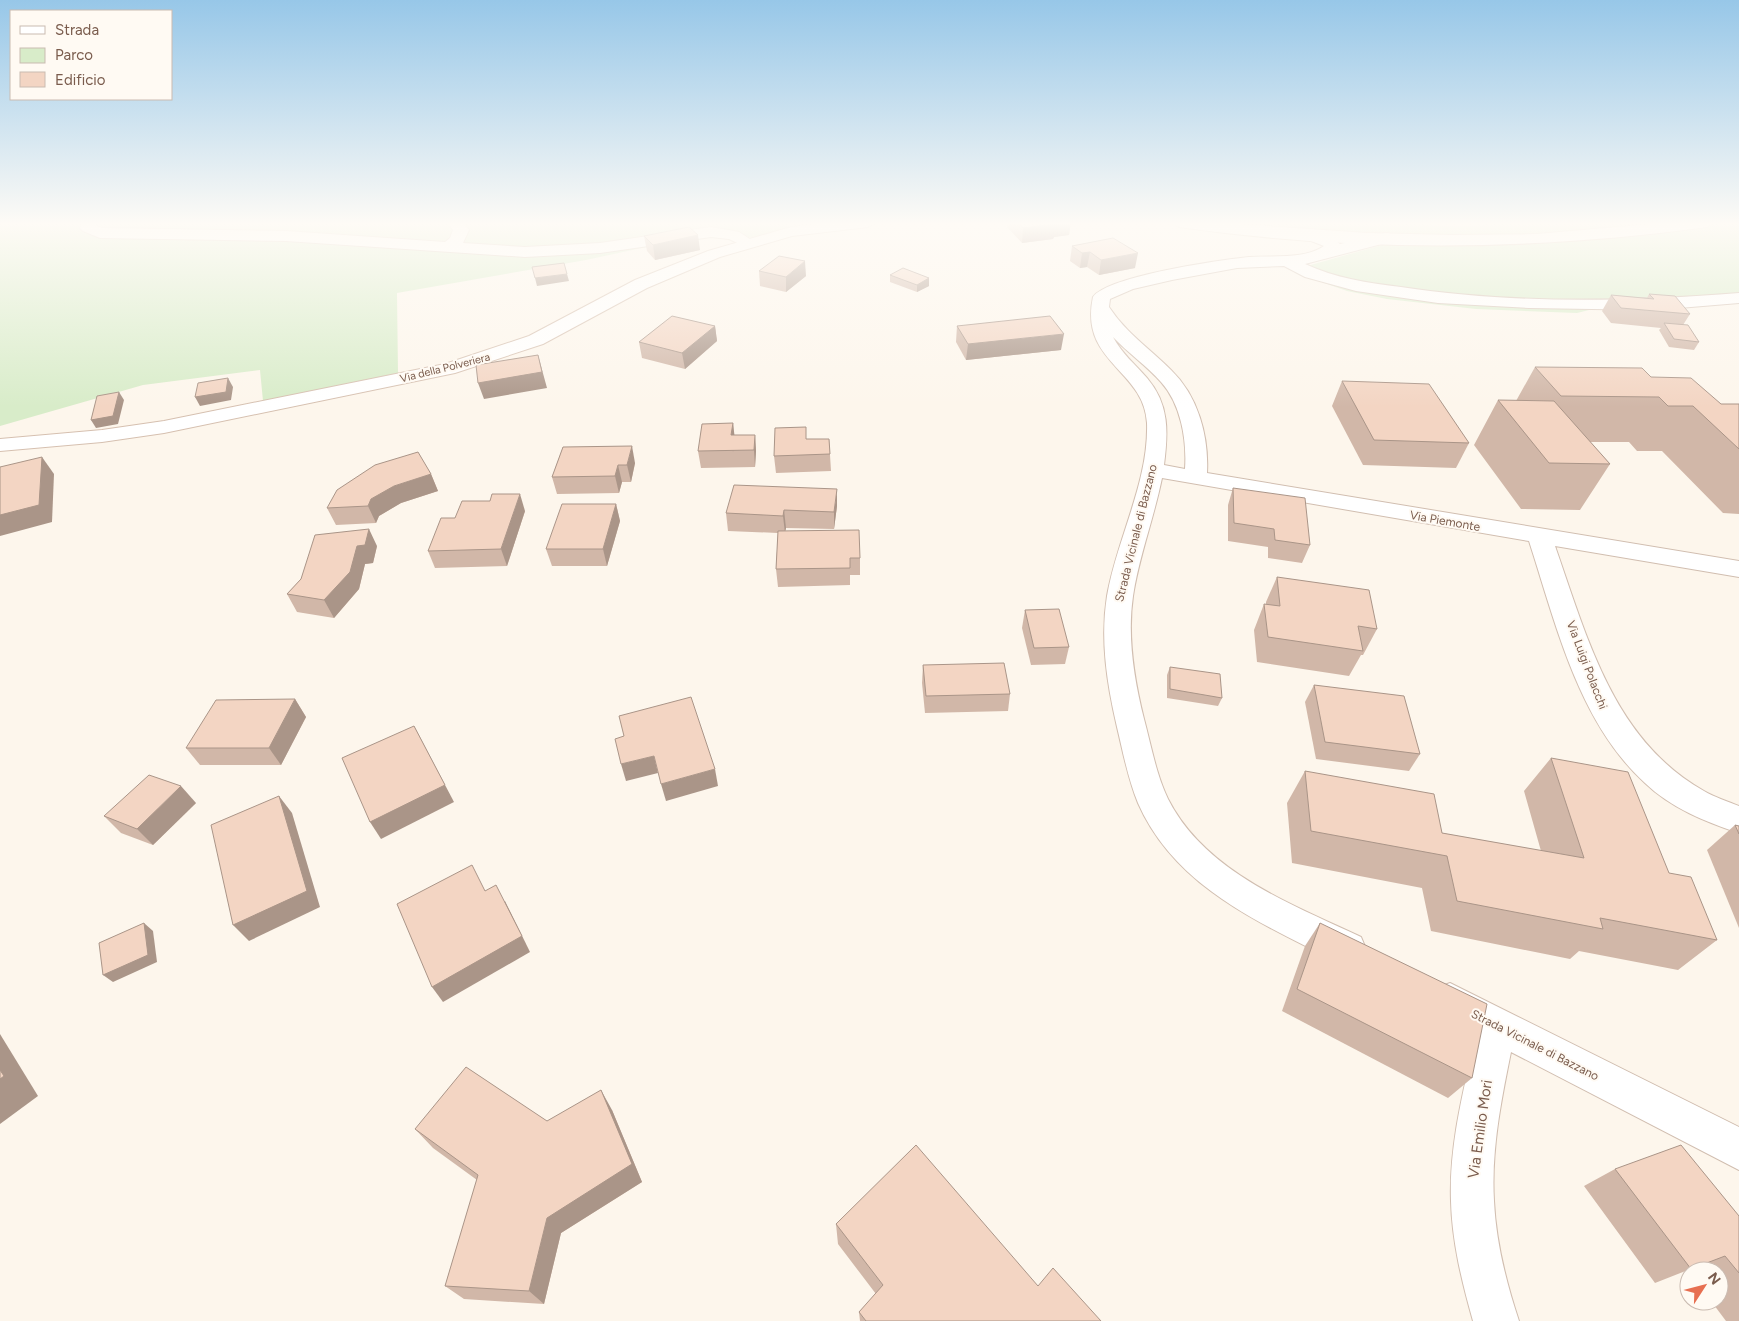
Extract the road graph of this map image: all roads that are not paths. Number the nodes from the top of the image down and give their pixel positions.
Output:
1 (643, 284) edge
2 (1134, 284) edge
3 (1349, 284) edge
4 (1739, 298) edge
5 (1101, 300) junction
6 (0, 445) edge
7 (1152, 470) junction
8 (1196, 478) junction
9 (1540, 537) junction
10 (1739, 569) edge
11 (1739, 820) edge
12 (1374, 962) edge
13 (1426, 989) edge
14 (1497, 1026) junction
15 (1739, 1149) edge
16 (1496, 1321) edge

1 - 6 street, Via della Polveriera
2 - 5 street
3 - 4 street
5 - 7 street, Strada Vicinale di Bazzano
5 - 8 street
7 - 8 street, Via Piemonte
7 - 12 street, Strada Vicinale di Bazzano
8 - 9 street, Via Piemonte
9 - 10 street, Via Piemonte
9 - 11 street, Via Luigi Polacchi
13 - 14 street, Strada Vicinale di Bazzano
14 - 15 street, Strada Vicinale di Bazzano
14 - 16 street, Via Emilio Mori

